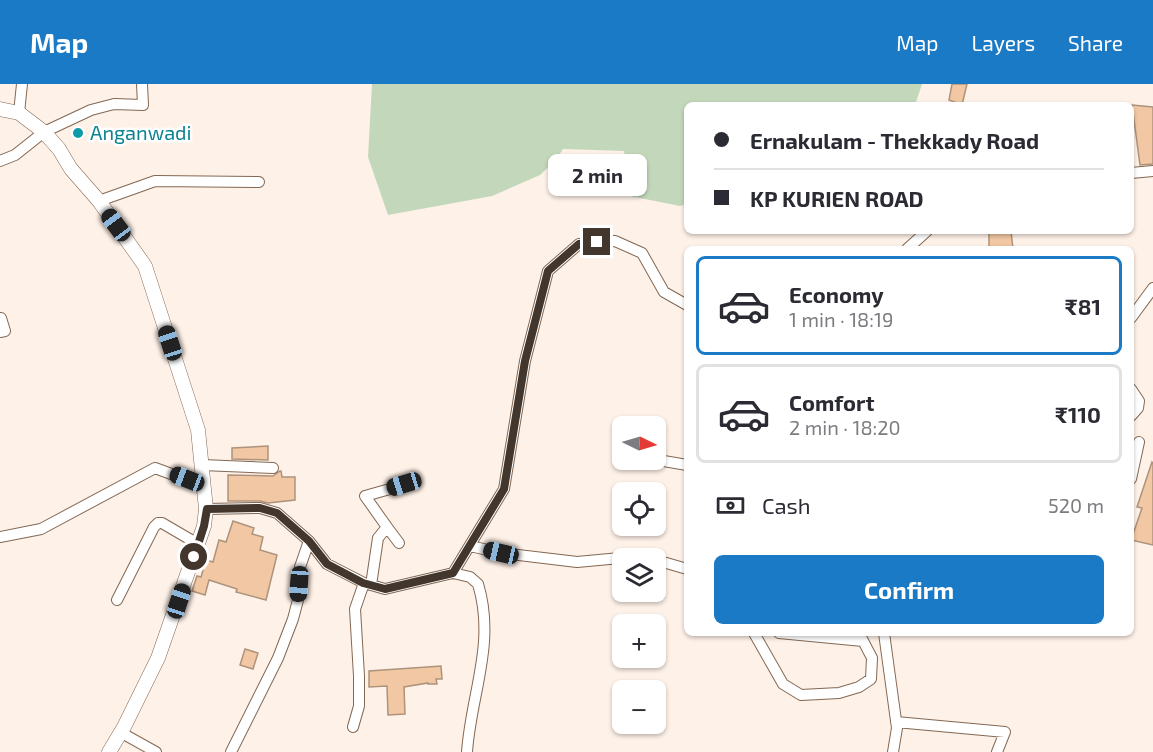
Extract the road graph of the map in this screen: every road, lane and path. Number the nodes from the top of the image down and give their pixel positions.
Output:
1 (22, 84) edge
2 (142, 84) edge
3 (0, 109) edge
4 (19, 113) junction
5 (44, 132) junction
6 (0, 161) edge
7 (1153, 171) edge
8 (1134, 172) edge
9 (259, 182) dead end
10 (99, 201) junction
11 (924, 234) edge
12 (910, 246) edge
13 (1153, 288) edge
14 (684, 303) edge
15 (1134, 314) edge
16 (2, 318) dead end
17 (0, 332) edge
18 (1134, 394) edge
19 (1134, 413) edge
20 (1139, 442) dead end
21 (666, 461) edge
22 (684, 464) edge
23 (202, 465) junction
24 (1134, 465) edge
25 (273, 468) dead end
26 (404, 484) dead end
27 (204, 486) junction
28 (207, 509) junction
29 (387, 527) junction
30 (0, 537) edge
31 (309, 541) junction
32 (399, 543) dead end
33 (198, 544) junction
34 (470, 546) junction
35 (612, 559) edge
36 (666, 563) edge
37 (684, 568) edge
38 (453, 573) junction
39 (367, 584) junction
40 (117, 600) dead end
41 (756, 636) edge
42 (840, 636) edge
43 (884, 636) edge
44 (861, 637) edge
45 (896, 722) junction
46 (353, 727) dead end
47 (120, 732) junction
48 (109, 752) edge
49 (155, 752) edge
50 (231, 752) edge
51 (467, 752) edge
52 (893, 752) edge
53 (997, 752) edge

1 - 4 street
2 - 5 street
3 - 4 main road
4 - 5 main road
5 - 6 street
5 - 10 main road
7 - 8 street
9 - 10 street
10 - 23 main road
11 - 12 street
13 - 15 street
14 - 34 street
16 - 17 street
18 - 19 street
20 - 24 street
21 - 22 street
23 - 25 street
23 - 27 main road
26 - 29 street
27 - 28 main road
27 - 30 street
28 - 31 street
28 - 33 main road
29 - 32 street
29 - 39 street
31 - 39 street
31 - 50 street
33 - 40 street
33 - 47 main road
34 - 35 street
34 - 38 street
36 - 37 street
38 - 39 street
38 - 51 street
39 - 46 street
41 - 44 street
42 - 44 street
43 - 45 street
45 - 52 street
45 - 53 street
47 - 48 main road
47 - 49 street

